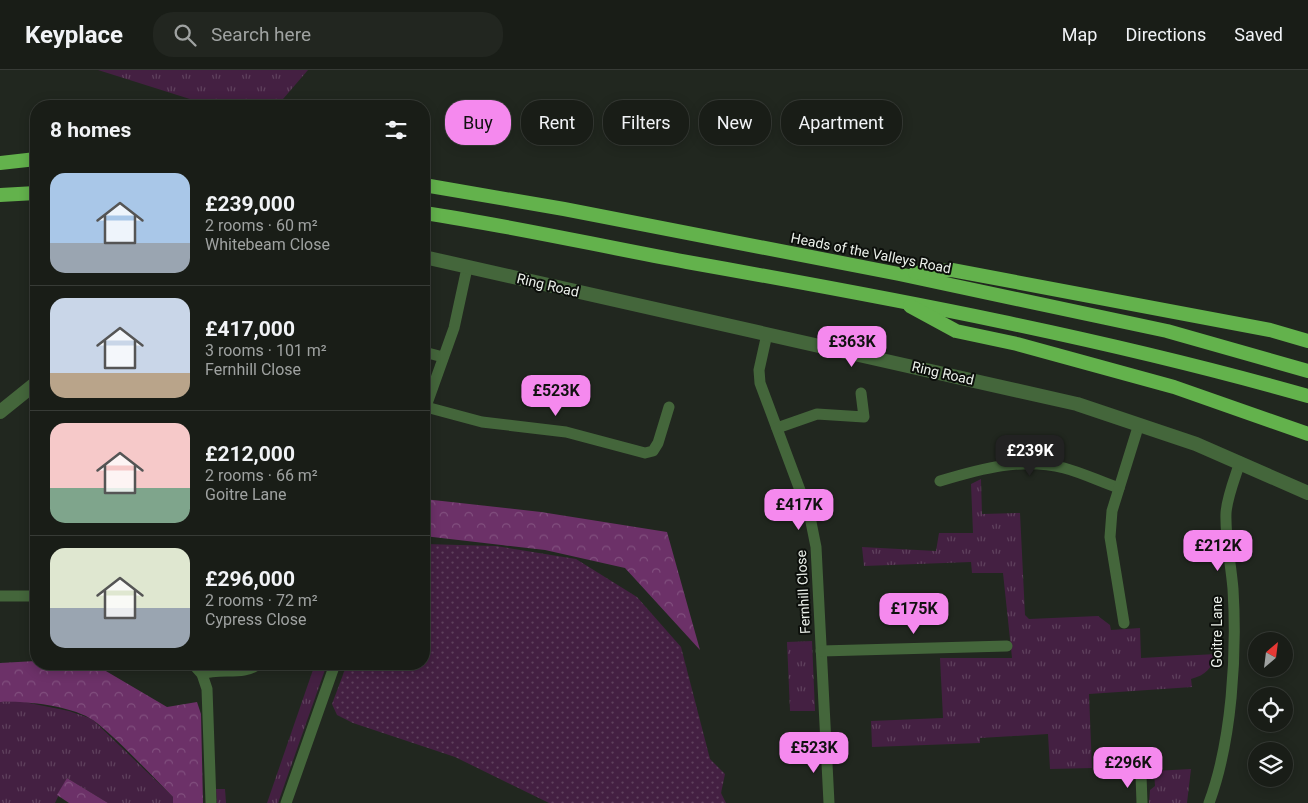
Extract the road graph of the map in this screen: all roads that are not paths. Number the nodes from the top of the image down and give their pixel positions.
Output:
1 (30, 160) edge
2 (0, 163) edge
3 (430, 186) edge
4 (30, 193) edge
5 (0, 195) edge
6 (430, 214) edge
7 (430, 259) edge
8 (467, 268) junction
9 (899, 274) junction
10 (895, 298) junction
11 (767, 334) junction
12 (1308, 341) edge
13 (430, 354) edge
14 (443, 357) junction
15 (1308, 370) edge
16 (30, 392) edge
17 (861, 393) dead end
18 (430, 395) edge
19 (1308, 396) edge
20 (669, 407) dead end
21 (430, 411) edge
22 (0, 412) edge
23 (1139, 424) junction
24 (777, 428) junction
25 (1308, 434) edge
26 (1240, 462) junction
27 (940, 482) dead end
28 (1119, 488) junction
29 (1307, 492) edge
30 (0, 596) edge
31 (30, 596) edge
32 (1124, 623) dead end
33 (1007, 646) dead end
34 (821, 651) junction
35 (199, 670) edge
36 (210, 670) edge
37 (334, 670) edge
38 (202, 674) junction
39 (1141, 775) dead end
40 (211, 803) edge
41 (286, 803) edge
42 (829, 803) edge
43 (1142, 803) edge
44 (1209, 803) edge

1 - 2 highway
3 - 9 highway, Heads of the Valleys Road
4 - 5 highway
6 - 10 highway
7 - 8 street, Ring Road
8 - 11 street, Ring Road
8 - 14 street
9 - 12 highway
9 - 15 highway, Heads of the Valleys Road
10 - 19 highway
10 - 25 highway
11 - 23 street, Ring Road
11 - 24 street, Fernhill Close
13 - 14 street
14 - 18 street
16 - 22 street
17 - 24 street
20 - 21 street
23 - 26 street, Ring Road
23 - 28 street
24 - 34 street, Fernhill Close
26 - 29 street, Ring Road
26 - 44 street, Goitre Lane
27 - 28 street
28 - 32 street
30 - 31 street
33 - 34 street
34 - 42 street, Fernhill Close
35 - 38 street
36 - 38 street
37 - 41 street
38 - 40 street
39 - 43 street

